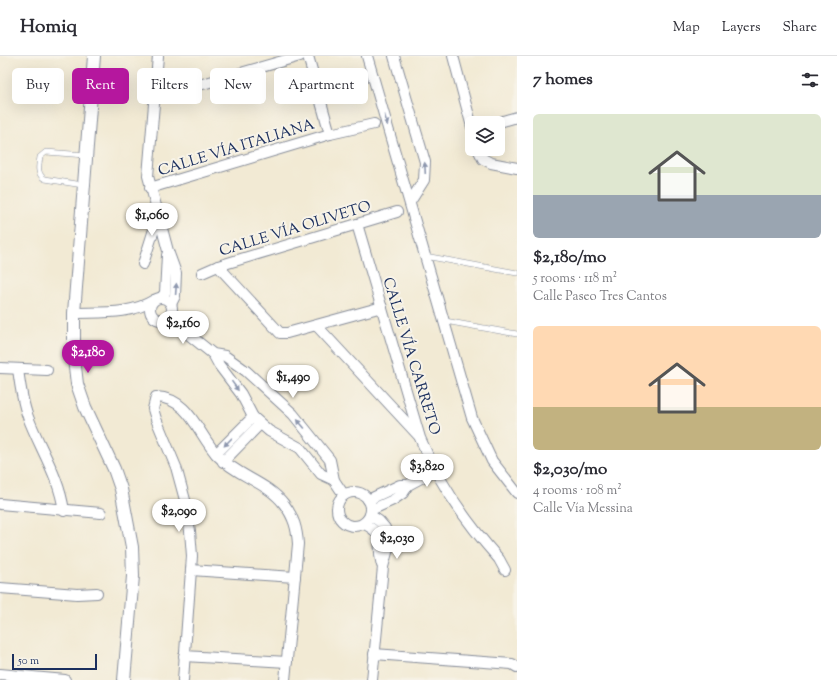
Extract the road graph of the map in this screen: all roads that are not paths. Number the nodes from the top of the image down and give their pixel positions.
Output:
1 (94, 56) edge
2 (158, 56) edge
3 (300, 56) edge
4 (308, 56) edge
5 (367, 56) edge
6 (394, 56) edge
7 (453, 56) edge
8 (157, 68) edge
9 (202, 84) edge
10 (154, 104) edge
11 (469, 116) edge
12 (517, 117) edge
13 (505, 120) edge
14 (374, 124) dead end
15 (330, 134) junction
16 (86, 155) junction
17 (482, 156) edge
18 (517, 168) edge
19 (84, 185) junction
20 (150, 188) junction
21 (410, 202) junction
22 (397, 212) dead end
23 (158, 217) junction
24 (358, 224) junction
25 (168, 251) junction
26 (426, 256) junction
27 (142, 264) dead end
28 (218, 266) junction
29 (202, 273) dead end
30 (517, 273) edge
31 (158, 299) junction
32 (171, 304) junction
33 (382, 307) junction
34 (125, 311) junction
35 (74, 313) junction
36 (168, 318) junction
37 (154, 319) junction
38 (445, 321) junction
39 (316, 325) junction
40 (517, 334) edge
41 (213, 354) junction
42 (0, 368) edge
43 (18, 369) junction
44 (47, 370) dead end
45 (256, 421) junction
46 (420, 438) junction
47 (319, 446) junction
48 (308, 456) junction
49 (220, 458) junction
50 (434, 471) junction
51 (334, 480) junction
52 (408, 485) junction
53 (517, 493) edge
54 (344, 495) junction
55 (368, 500) junction
56 (0, 504) edge
57 (64, 511) junction
58 (101, 513) dead end
59 (368, 516) junction
60 (191, 570) junction
61 (504, 570) dead end
62 (295, 577) junction
63 (0, 588) edge
64 (98, 593) dead end
65 (374, 654) junction
66 (184, 656) junction
67 (287, 662) junction
68 (517, 667) edge
69 (0, 674) edge
70 (65, 680) edge
71 (124, 680) edge
72 (183, 680) edge
73 (285, 680) edge
74 (372, 680) edge

1 - 16 street
2 - 8 street, CALLE VÍA ITALIANA
3 - 9 street
4 - 15 street, CALLE VÍA ITALIANA
5 -> 21 street
21 -> 6 street
7 - 11 street
10 - 20 street, CALLE VÍA ITALIANA
12 - 13 street
14 - 15 street, CALLE VÍA ITALIANA
15 - 20 street, CALLE VÍA ITALIANA
16 - 19 street
16 - 19 lane
17 - 18 street
19 - 35 street
20 - 23 street, CALLE VÍA ITALIANA
21 - 26 street
22 - 24 street, CALLE VÍA OLIVETO
23 - 25 street, CALLE VÍA ITALIANA
23 - 27 street
24 - 28 street, CALLE VÍA OLIVETO
24 - 33 street, CALLE VÍA CARRETO
25 - 31 street, CALLE VÍA ITALIANA
32 -> 25 street, CALLE VÍA ITALIANA
26 - 30 lane
26 - 38 street
28 - 29 street, CALLE VÍA OLIVETO
28 - 39 street
31 - 32 street
31 - 34 street
31 - 37 street
32 - 36 street
33 - 39 street
33 - 46 street, CALLE VÍA CARRETO
34 - 35 street
34 - 37 street
35 - 71 street
36 - 37 street
36 - 41 street
38 - 40 lane
38 - 53 street
39 - 46 street
41 -> 45 street
47 -> 41 street
42 - 43 street
43 - 44 street
43 - 57 street
45 - 48 street
45 - 49 street
46 - 50 street, CALLE VÍA CARRETO
47 - 48 street
47 - 51 street
48 - 51 street
49 - 60 street
49 - 62 street
50 - 52 street
50 - 61 street, CALLE VÍA CARRETO
51 - 54 street
52 - 55 street
52 - 59 street
54 - 55 street
54 - 59 street
55 - 59 street
56 - 57 street
57 - 58 street
59 - 65 street
60 - 62 street
60 - 66 street
62 - 67 street
63 - 64 street
65 - 68 street
65 - 74 street
66 - 67 street
66 - 72 street
67 - 73 street
69 - 70 street

